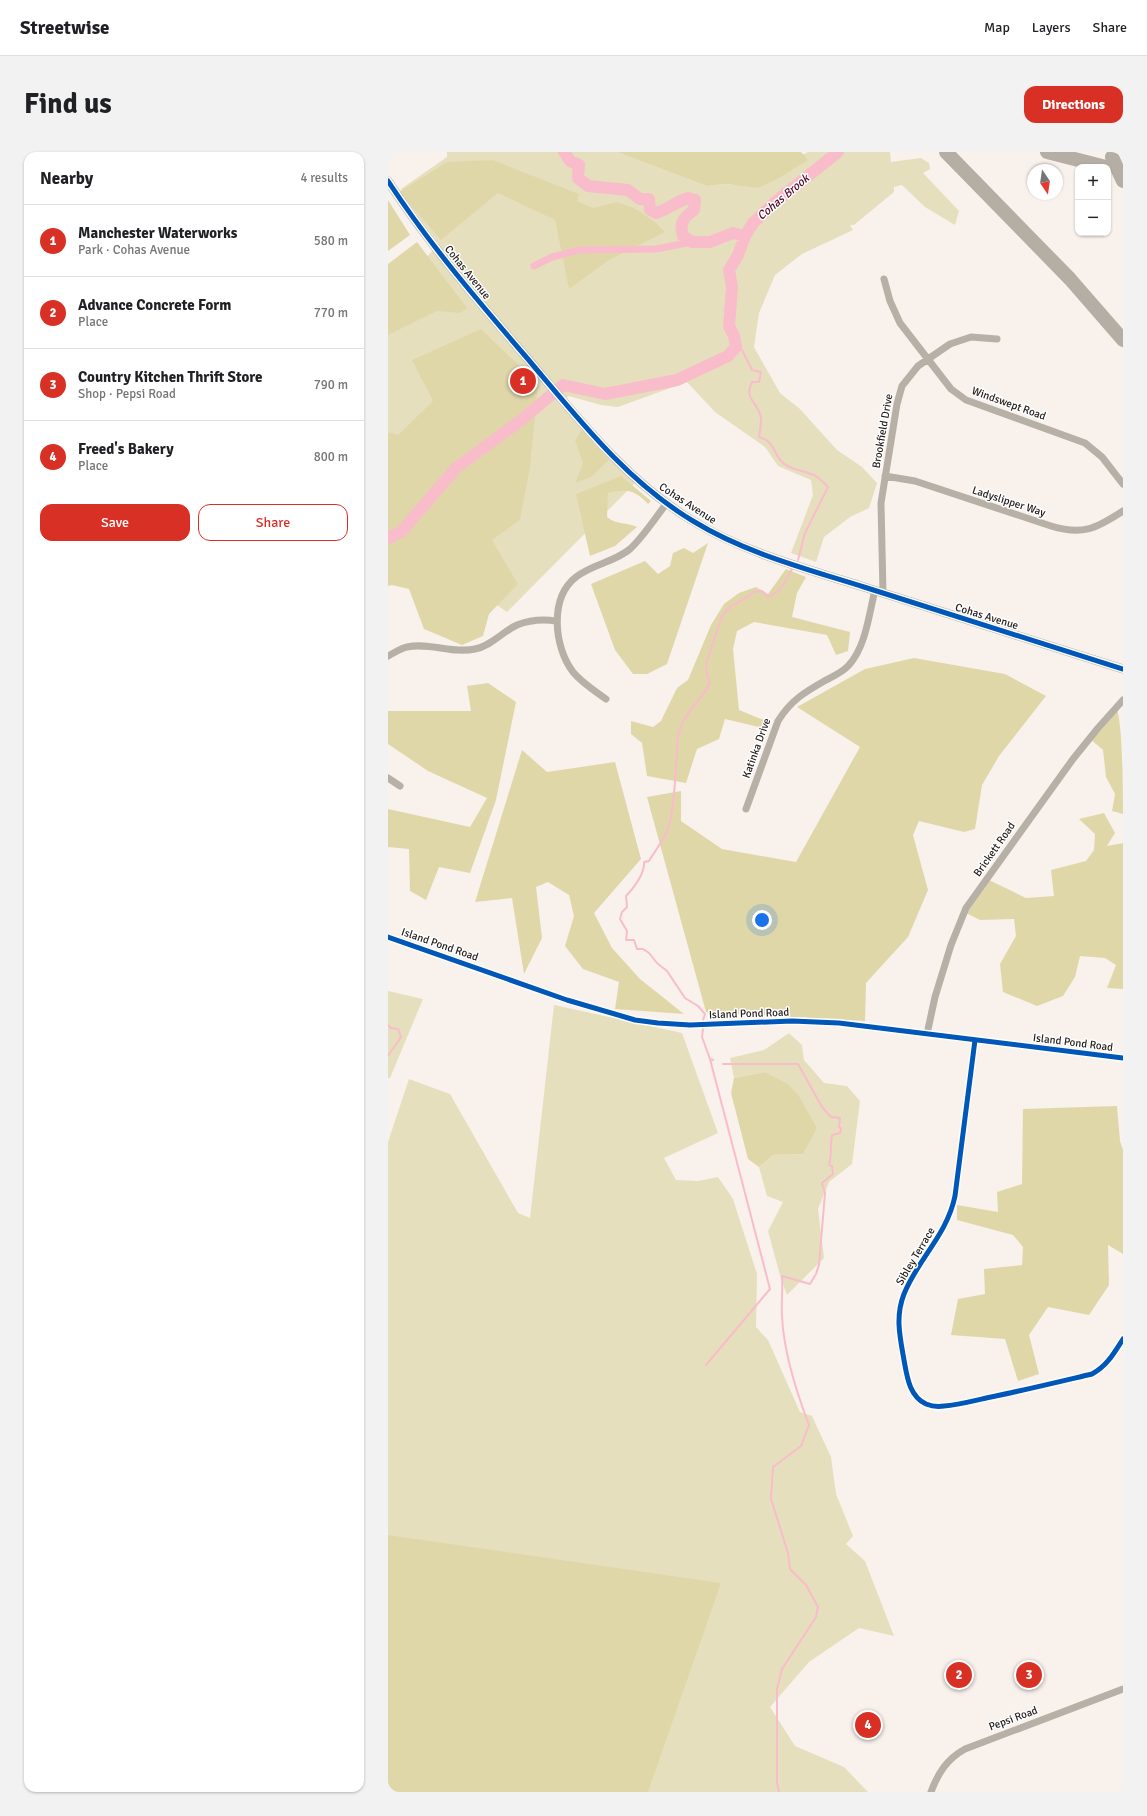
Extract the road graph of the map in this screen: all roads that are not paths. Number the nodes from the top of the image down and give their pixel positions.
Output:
1 (946, 152) edge
2 (1047, 152) edge
3 (1108, 161) edge
4 (1123, 170) edge
5 (388, 181) edge
6 (1123, 181) edge
7 (884, 279) dead end
8 (997, 339) dead end
9 (1123, 340) edge
10 (928, 359) junction
11 (885, 476) junction
12 (1123, 484) edge
13 (667, 503) junction
14 (1123, 511) edge
15 (879, 592) junction
16 (556, 621) junction
17 (388, 656) edge
18 (1123, 669) edge
19 (606, 699) dead end
20 (1123, 700) edge
21 (388, 778) edge
22 (400, 786) dead end
23 (746, 809) dead end
24 (388, 937) edge
25 (926, 1034) junction
26 (975, 1040) junction
27 (1123, 1058) edge
28 (1123, 1339) edge
29 (1123, 1689) edge
30 (931, 1792) edge

1 - 9 highway
2 - 3 highway
3 - 4 highway
3 - 6 highway, bridge
5 - 13 street, Cohas Avenue
7 - 10 street, Windswept Road
8 - 10 street, Brookfield Drive
10 - 11 street, Brookfield Drive
10 - 12 street, Windswept Road
11 - 14 street, Ladyslipper Way
11 - 15 street, Brookfield Drive
13 - 15 street, Cohas Avenue
13 - 16 street
15 - 18 street, Cohas Avenue
15 - 23 street, Katinka Drive
16 - 17 street
16 - 19 street
20 - 25 street, Brickett Road
21 - 22 street
24 - 25 street, Island Pond Road
25 - 26 street, Island Pond Road
26 - 27 street, Island Pond Road
26 - 28 street, Sibley Terrace
29 - 30 street, Pepsi Road

